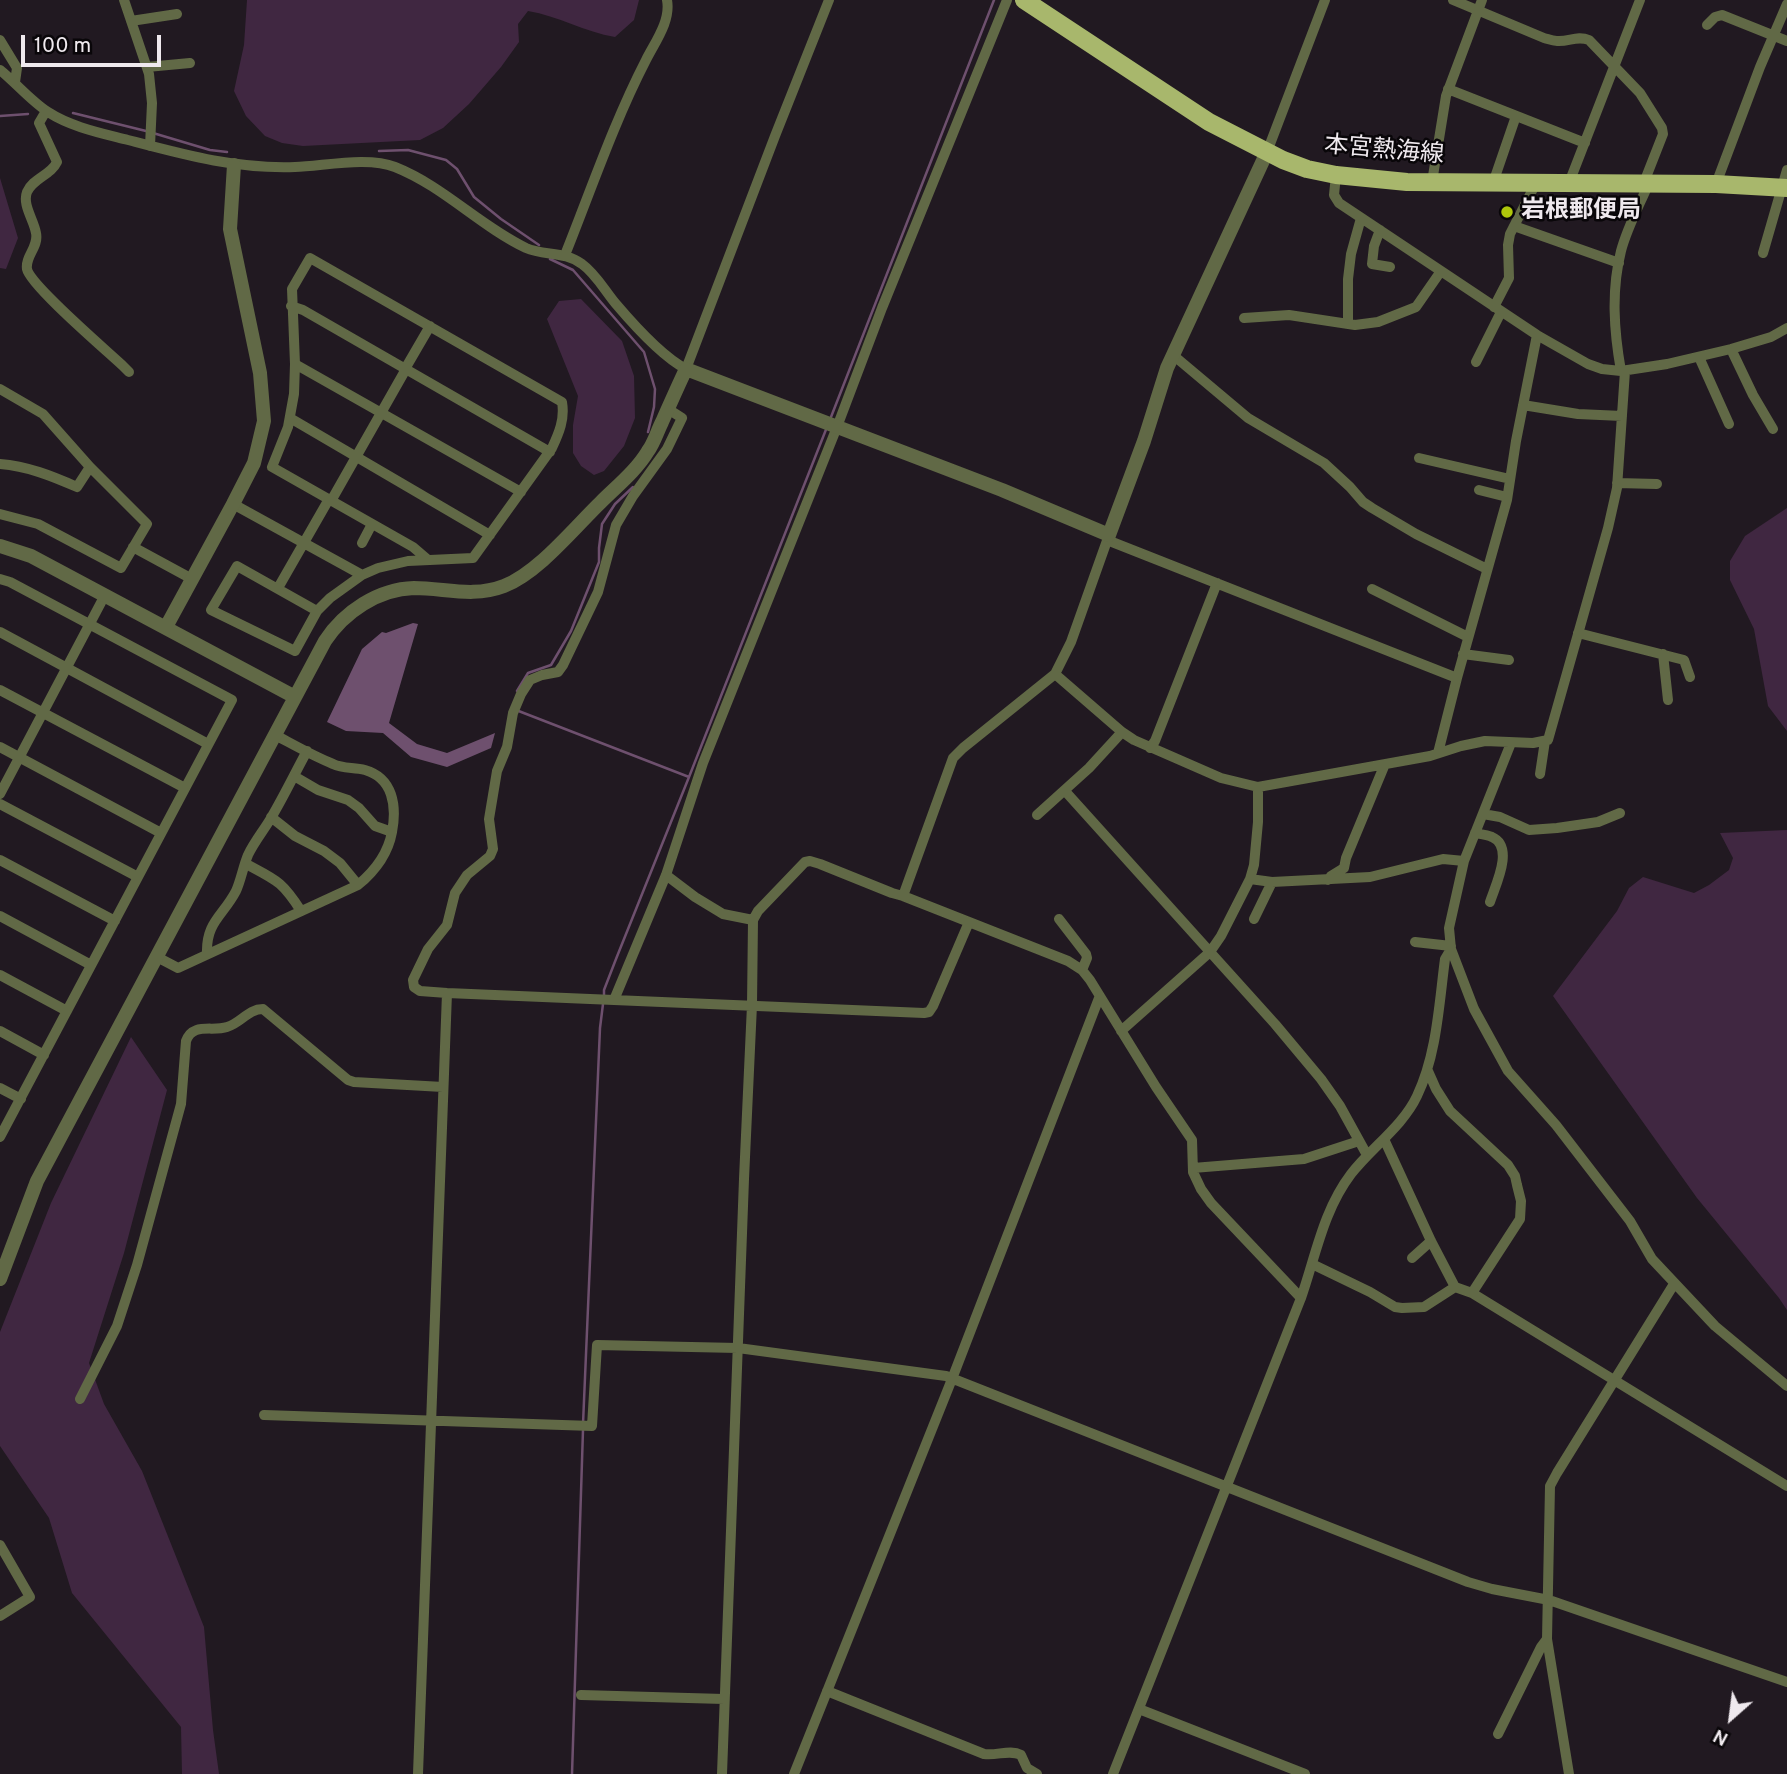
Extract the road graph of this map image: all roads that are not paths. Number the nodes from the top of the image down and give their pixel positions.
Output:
1 (124, 0) edge
2 (667, 0) edge
3 (829, 0) edge
4 (1007, 0) edge
5 (1024, 0) edge
6 (1325, 0) edge
7 (1453, 0) edge
8 (1640, 0) edge
9 (1480, 5) edge
10 (1787, 5) edge
11 (177, 14) dead end
12 (131, 21) junction
13 (1707, 25) dead end
14 (1774, 36) junction
15 (0, 40) edge
16 (1787, 41) edge
17 (190, 63) dead end
18 (147, 66) junction
19 (1615, 67) junction
20 (0, 70) edge
21 (15, 82) junction
22 (1448, 89) junction
23 (46, 111) junction
24 (1516, 116) junction
25 (1585, 143) junction
26 (150, 146) junction
27 (1267, 152) junction
28 (234, 165) junction
29 (1787, 170) edge
30 (1336, 175) junction
31 (1432, 183) junction
32 (1493, 183) junction
33 (1536, 183) junction
34 (1569, 183) junction
35 (1716, 184) junction
36 (1646, 185) junction
37 (1784, 188) edge
38 (1361, 218) junction
39 (1514, 226) junction
40 (1380, 230) junction
41 (1763, 253) dead end
42 (565, 255) junction
43 (1619, 263) junction
44 (1390, 267) dead end
45 (1441, 271) junction
46 (291, 306) junction
47 (1497, 309) junction
48 (1244, 318) dead end
49 (1348, 324) junction
50 (430, 326) junction
51 (1787, 328) edge
52 (1537, 335) junction
53 (1731, 349) junction
54 (1173, 355) junction
55 (1699, 357) junction
56 (1476, 362) dead end
57 (295, 364) junction
58 (406, 369) junction
59 (686, 369) junction
60 (1623, 371) junction
61 (129, 372) dead end
62 (0, 389) edge
63 (1524, 405) junction
64 (668, 409) junction
65 (381, 413) junction
66 (1622, 416) junction
67 (290, 418) junction
68 (1729, 424) dead end
69 (837, 427) junction
70 (1773, 429) dead end
71 (550, 452) junction
72 (357, 457) junction
73 (1419, 458) dead end
74 (0, 464) edge
75 (90, 467) junction
76 (1510, 479) junction
77 (1617, 484) junction
78 (1657, 484) dead end
79 (1479, 490) dead end
80 (521, 492) junction
81 (1507, 498) junction
82 (330, 500) junction
83 (233, 504) junction
84 (0, 514) edge
85 (372, 524) junction
86 (490, 535) junction
87 (1108, 538) junction
88 (304, 543) junction
89 (362, 543) dead end
90 (0, 546) edge
91 (134, 547) junction
92 (427, 559) junction
93 (1487, 569) junction
94 (362, 575) junction
95 (0, 579) edge
96 (192, 579) junction
97 (1217, 583) junction
98 (278, 588) junction
99 (1372, 589) dead end
100 (105, 595) junction
101 (317, 611) junction
102 (89, 623) junction
103 (166, 627) junction
104 (0, 632) edge
105 (1578, 633) junction
106 (1468, 637) junction
107 (1463, 654) junction
108 (1663, 654) junction
109 (1509, 660) dead end
110 (66, 668) junction
111 (1055, 674) junction
112 (1690, 677) dead end
113 (1457, 678) junction
114 (0, 690) edge
115 (295, 697) junction
116 (1668, 699) dead end
117 (43, 713) junction
118 (1122, 732) junction
119 (275, 735) junction
120 (1545, 741) junction
121 (1511, 743) junction
122 (208, 744) junction
123 (0, 747) edge
124 (1150, 748) junction
125 (307, 751) junction
126 (1437, 753) junction
127 (20, 758) junction
128 (1385, 764) junction
129 (1540, 774) dead end
130 (293, 776) junction
131 (1258, 787) junction
132 (185, 788) junction
133 (1065, 791) junction
134 (0, 794) edge
135 (0, 804) edge
136 (1620, 813) dead end
137 (1483, 814) junction
138 (1037, 815) dead end
139 (271, 817) junction
140 (392, 832) junction
141 (161, 833) junction
142 (1475, 833) junction
143 (0, 860) edge
144 (1464, 862) junction
145 (246, 864) junction
146 (666, 875) junction
147 (138, 877) junction
148 (1250, 879) junction
149 (1328, 880) junction
150 (1272, 882) junction
151 (358, 885) junction
152 (903, 896) junction
153 (1490, 902) dead end
154 (300, 911) junction
155 (0, 916) edge
156 (1059, 919) dead end
157 (1254, 919) dead end
158 (753, 920) junction
159 (115, 921) junction
160 (969, 922) junction
161 (1415, 942) dead end
162 (1451, 947) junction
163 (1210, 952) junction
164 (207, 953) junction
165 (156, 957) junction
166 (92, 965) junction
167 (1082, 970) junction
168 (0, 975) edge
169 (447, 993) junction
170 (1100, 998) junction
171 (606, 999) junction
172 (752, 1005) junction
173 (67, 1011) junction
174 (0, 1031) edge
175 (1121, 1031) junction
176 (44, 1055) junction
177 (1428, 1071) junction
178 (443, 1087) junction
179 (0, 1088) edge
180 (21, 1099) junction
181 (0, 1137) edge
182 (1384, 1139) junction
183 (1359, 1141) junction
184 (1367, 1155) junction
185 (1193, 1168) junction
186 (1431, 1241) junction
187 (1412, 1258) dead end
188 (1312, 1265) junction
189 (0, 1279) edge
190 (1674, 1284) junction
191 (1455, 1287) junction
192 (1472, 1293) junction
193 (1301, 1298) junction
194 (738, 1348) junction
195 (952, 1379) junction
196 (1615, 1381) junction
197 (1787, 1385) edge
198 (80, 1399) dead end
199 (264, 1415) dead end
200 (432, 1420) junction
201 (1787, 1486) edge
202 (1227, 1487) junction
203 (0, 1545) edge
204 (1549, 1600) junction
205 (1, 1612) edge
206 (1547, 1639) junction
207 (1787, 1682) edge
208 (827, 1691) junction
209 (581, 1695) dead end
210 (724, 1699) junction
211 (1139, 1709) junction
212 (1499, 1734) dead end
213 (418, 1774) edge
214 (722, 1774) edge
215 (794, 1774) edge
216 (1037, 1774) edge
217 (1113, 1774) edge
218 (1305, 1774) edge
219 (1569, 1774) edge

1 - 12 street
2 - 42 street
3 - 59 street
4 - 69 street
5 - 27 main road, 本宮熱海線
6 - 27 street
7 - 9 street
8 - 19 street
9 - 19 street
9 - 22 street
10 - 14 street
11 - 12 street
12 - 18 street
13 - 14 street
14 - 16 street
14 - 35 street
15 - 21 street
17 - 18 street
18 - 26 street
19 - 25 street
19 - 36 street
20 - 21 street
21 - 23 street
22 - 24 street
22 - 31 street
23 - 26 street
23 - 61 street
24 - 25 street
24 - 32 street
25 - 34 street
26 - 28 street
27 - 30 main road, 本宮熱海線
27 - 54 street
28 - 42 street
28 - 83 street
29 - 37 street
30 - 31 main road, 本宮熱海線
30 - 38 street
31 - 32 main road, 本宮熱海線
32 - 33 main road, 本宮熱海線
33 - 34 main road, 本宮熱海線
33 - 39 street
34 - 36 main road, 本宮熱海線
35 - 36 main road, 本宮熱海線
35 - 37 main road, 本宮熱海線
36 - 43 street
37 - 41 street
38 - 40 street
38 - 49 street
39 - 43 street
39 - 47 street
40 - 44 street
40 - 45 street
42 - 59 street
43 - 60 street
45 - 47 street
45 - 49 street
46 - 50 street
46 - 57 street
46 - 58 street
47 - 52 street
47 - 56 street
48 - 49 street
50 - 58 street
50 - 71 street
51 - 53 street
52 - 60 street
52 - 63 street
53 - 55 street
53 - 70 street
54 - 87 street
54 - 93 street
55 - 60 street
55 - 68 street
57 - 65 street
57 - 67 street
58 - 65 street
58 - 71 street
59 - 64 street
59 - 69 street
60 - 66 street
62 - 75 street
63 - 66 street
63 - 76 street
64 - 115 street
64 - 169 street
65 - 72 street
65 - 80 street
66 - 77 street
67 - 72 street
67 - 82 street
69 - 87 street
69 - 146 street
71 - 80 street
72 - 82 street
72 - 86 street
73 - 76 street
74 - 75 street
75 - 91 street
76 - 81 street
77 - 78 street
77 - 105 street
79 - 81 street
80 - 86 street
81 - 93 street
82 - 85 street
82 - 88 street
83 - 88 street
83 - 96 street
84 - 91 street
85 - 89 street
85 - 92 street
86 - 92 street
87 - 97 street
87 - 111 street
88 - 94 street
88 - 98 street
90 - 100 street
91 - 96 street
92 - 94 street
93 - 106 street
94 - 101 street
95 - 102 street
96 - 103 street
97 - 113 street
97 - 124 street
98 - 101 street
98 - 101 street
99 - 106 street
100 - 102 street
100 - 103 street
102 - 110 street
102 - 122 street
103 - 115 street
104 - 110 street
105 - 108 street
105 - 120 street
106 - 107 street
107 - 109 street
107 - 113 street
108 - 112 street
108 - 116 street
110 - 117 street
110 - 122 street
111 - 118 street
111 - 152 street
113 - 126 street
114 - 117 street
115 - 119 street
117 - 127 street
117 - 132 street
118 - 124 street
118 - 133 street
119 - 125 street
119 - 165 street
120 - 121 street
120 - 129 street
121 - 126 street
121 - 137 street
122 - 132 street
123 - 127 street
124 - 131 street
125 - 130 street
125 - 140 street
126 - 128 street
127 - 134 street
127 - 141 street
128 - 131 street
128 - 149 street
130 - 139 street
130 - 140 street
131 - 148 street
132 - 141 street
133 - 138 street
133 - 163 street
135 - 147 street
136 - 137 street
137 - 142 street
139 - 145 street
139 - 151 street
140 - 151 street
141 - 147 street
142 - 144 street
142 - 153 street
143 - 159 street
144 - 149 street
144 - 162 street
145 - 154 street
145 - 164 street
146 - 158 street
146 - 171 street
147 - 159 street
148 - 150 street
148 - 163 street
149 - 150 street
150 - 157 street
151 - 154 street
152 - 158 street
152 - 160 street
154 - 164 street
155 - 166 street
156 - 167 street
158 - 172 street
159 - 166 street
160 - 167 street
160 - 172 street
161 - 162 street
162 - 177 street
162 - 190 street
163 - 175 street
163 - 183 street
164 - 165 street
165 - 189 street
166 - 173 street
167 - 170 street
168 - 173 street
169 - 171 street
169 - 178 street
170 - 175 street
170 - 195 street
171 - 172 street
172 - 194 street
173 - 176 street
174 - 176 street
175 - 185 street
176 - 180 street
177 - 182 street
177 - 192 street
178 - 198 street
178 - 200 street
179 - 180 street
180 - 181 street
182 - 184 street
182 - 186 street
183 - 184 street
183 - 185 street
184 - 188 street
185 - 193 street
186 - 187 street
186 - 191 street
188 - 191 street
188 - 193 street
190 - 196 street
190 - 197 street
191 - 192 street
192 - 196 street
193 - 202 street
194 - 195 street
194 - 200 street
194 - 210 street
195 - 202 street
195 - 208 street
196 - 201 street
196 - 204 street
199 - 200 street
200 - 213 street
202 - 204 street
202 - 211 street
203 - 205 street
204 - 206 street
204 - 207 street
206 - 212 street
206 - 219 street
208 - 215 street
208 - 216 street
209 - 210 street
210 - 214 street
211 - 217 street
211 - 218 street

